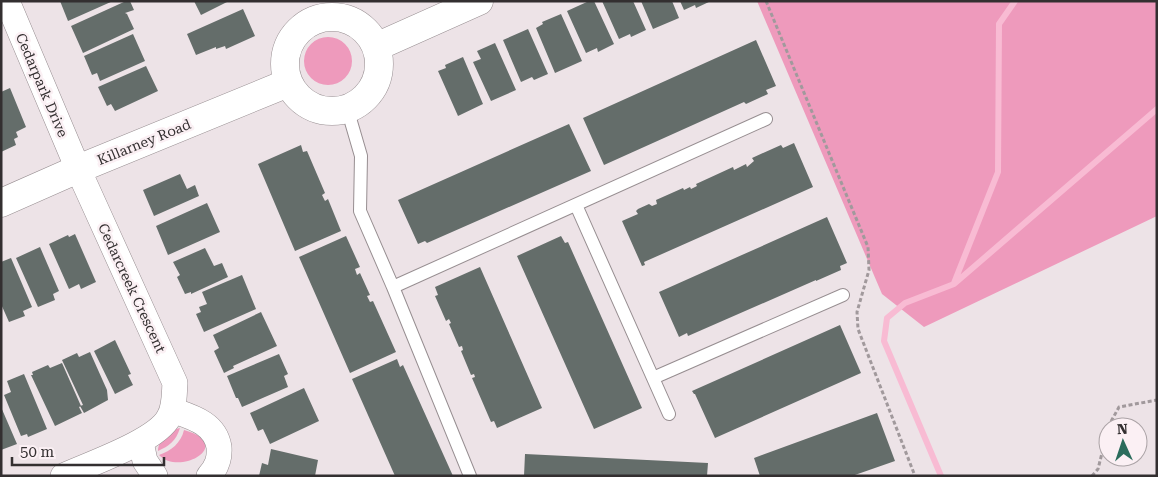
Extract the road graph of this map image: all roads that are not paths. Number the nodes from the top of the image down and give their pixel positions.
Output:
1 (7, 1) edge
2 (479, 1) edge
3 (303, 12) edge
4 (376, 47) junction
5 (288, 83) junction
6 (347, 108) junction
7 (766, 119) dead end
8 (78, 169) junction
9 (1, 203) edge
10 (576, 205) junction
11 (393, 287) junction
12 (843, 295) dead end
13 (653, 378) junction
14 (172, 410) junction
15 (669, 414) dead end
16 (141, 442) junction
17 (63, 476) edge
18 (155, 476) edge
19 (209, 476) edge
20 (470, 476) edge

1 - 8 street, Cedarpark Drive
2 - 4 street
3 - 4 street
3 - 5 street
4 - 6 street
5 - 6 street
5 - 8 street, Killarney Road
6 - 11 lane
7 - 10 lane
8 - 9 street, Killarney Road
8 - 14 street, Cedarcreek Crescent
10 - 11 lane
10 - 13 lane
11 - 20 lane
12 - 13 lane
13 - 15 lane
14 - 16 street, Cedarcreek Crescent
14 - 19 street
16 - 17 street, Cedarcreek Crescent
16 - 18 street

